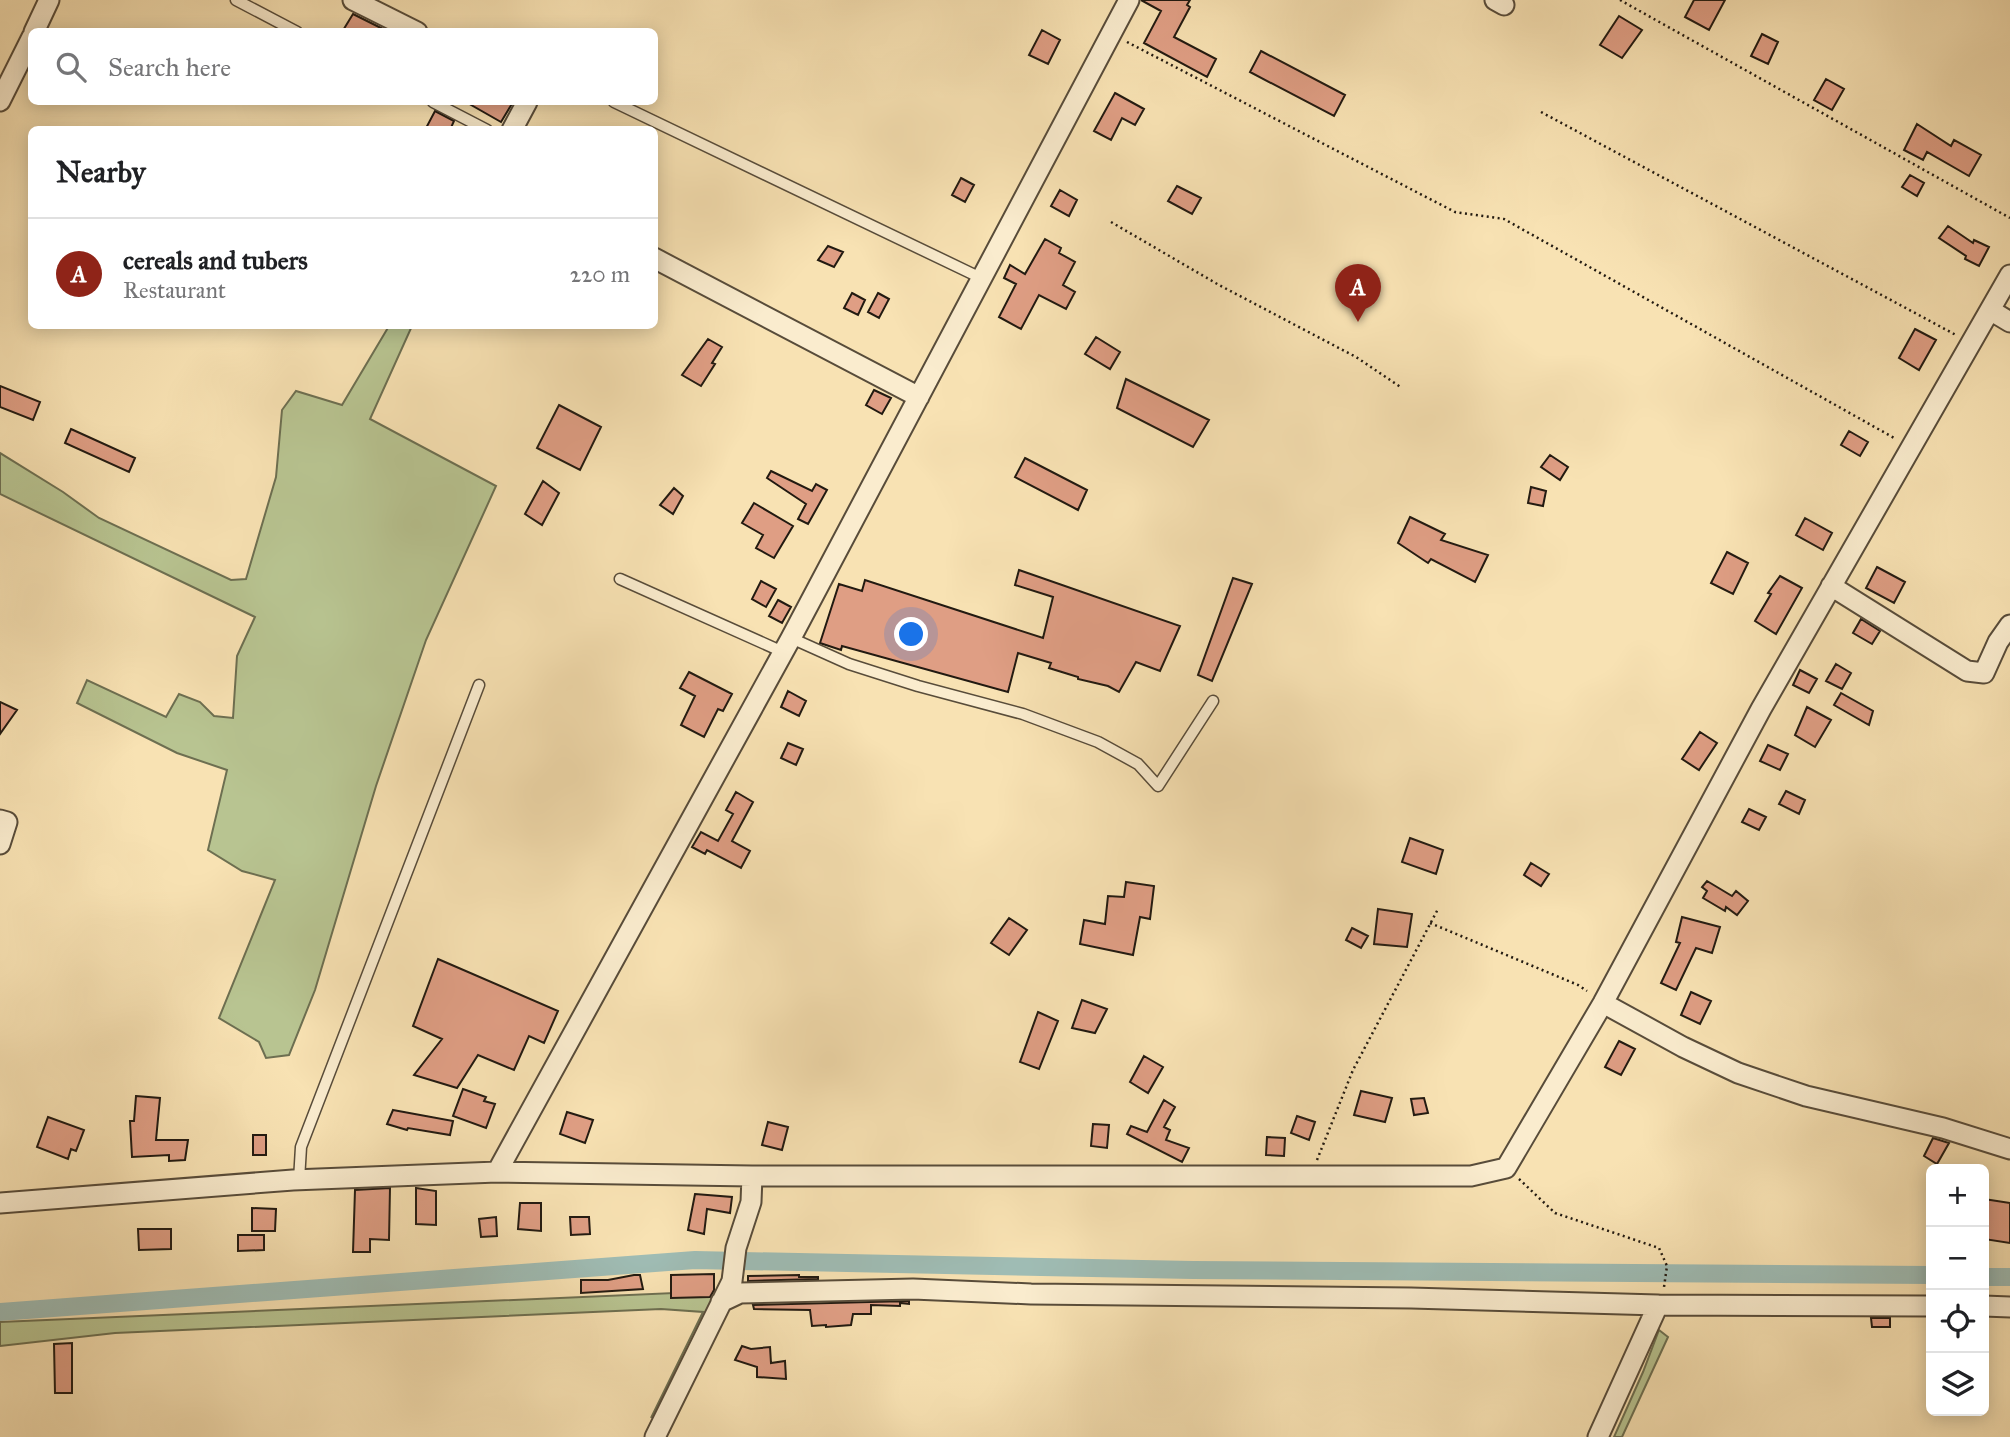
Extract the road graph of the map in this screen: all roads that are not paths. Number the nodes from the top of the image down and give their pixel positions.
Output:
1 (49, 0) edge
2 (236, 0) edge
3 (353, 0) edge
4 (1129, 0) edge
5 (36, 28) edge
6 (290, 28) edge
7 (409, 28) edge
8 (28, 45) edge
9 (0, 101) edge
10 (439, 105) edge
11 (525, 105) edge
12 (620, 105) edge
13 (479, 126) edge
14 (514, 126) edge
15 (658, 260) edge
16 (2010, 275) edge
17 (981, 278) junction
18 (1990, 310) junction
19 (2010, 322) edge
20 (919, 397) junction
21 (620, 579) dead end
22 (1831, 586) junction
23 (2010, 625) edge
24 (787, 645) junction
25 (479, 685) dead end
26 (1213, 701) dead end
27 (0, 820) edge
28 (0, 844) edge
29 (1603, 1003) junction
30 (2010, 1149) edge
31 (498, 1172) junction
32 (752, 1176) junction
33 (299, 1180) junction
34 (0, 1203) edge
35 (721, 1302) junction
36 (1658, 1305) junction
37 (1926, 1306) edge
38 (1989, 1306) edge
39 (2010, 1307) edge
40 (655, 1437) edge
41 (1598, 1437) edge

1 - 5 street
2 - 6 lane
3 - 7 street
4 - 17 street
8 - 9 street
10 - 13 lane
11 - 14 street
12 - 17 lane
15 - 20 street
16 - 18 street
17 - 20 street
18 - 19 street
18 - 22 street
20 - 24 street
21 - 24 lane
22 - 23 street
22 - 29 street
24 - 26 lane
24 - 31 street
25 - 33 lane
27 - 28 street
29 - 30 street
29 - 32 street
31 - 32 street
31 - 33 street
32 - 35 street
33 - 34 street
35 - 36 street
35 - 40 street
36 - 37 street
36 - 41 street
38 - 39 street

